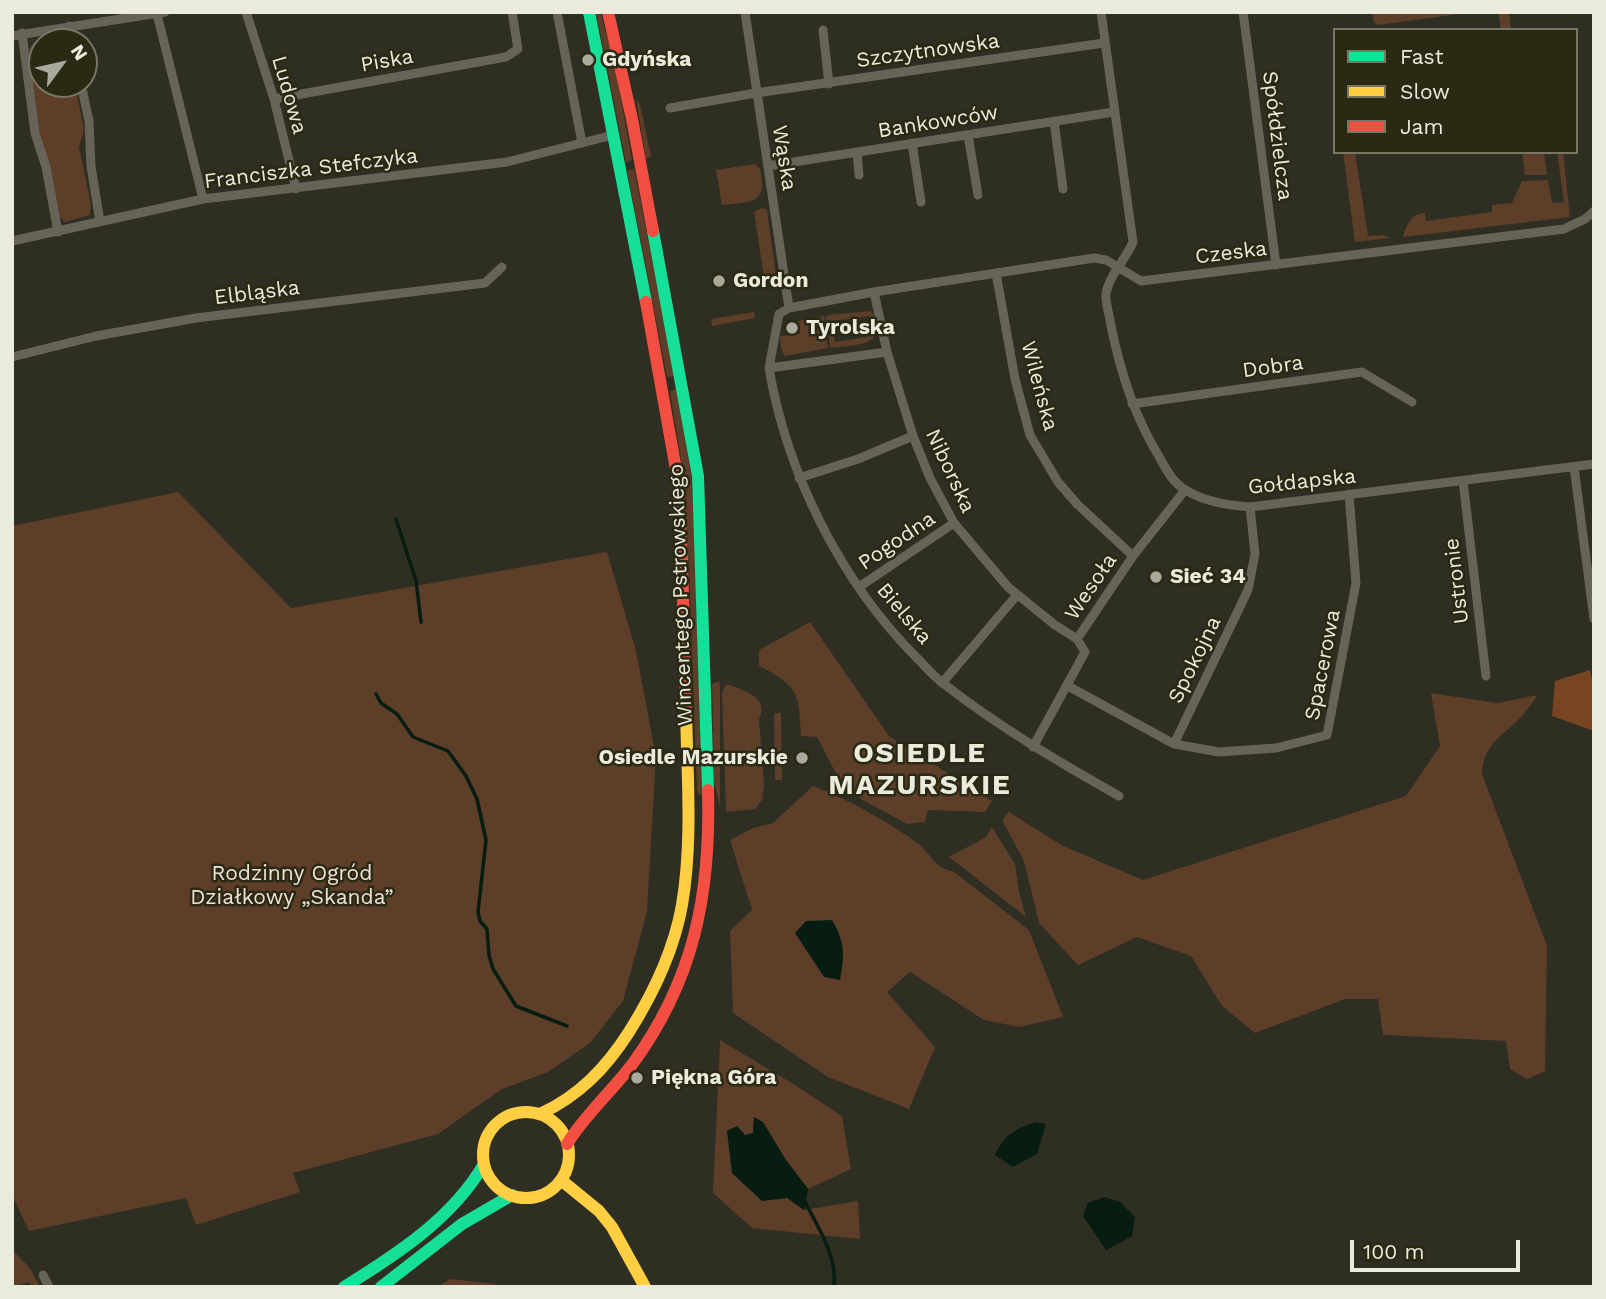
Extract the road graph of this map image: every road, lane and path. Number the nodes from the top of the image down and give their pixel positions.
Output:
1 (246, 12) edge
2 (512, 12) edge
3 (557, 12) edge
4 (589, 12) edge
5 (608, 12) edge
6 (745, 12) edge
7 (1101, 12) edge
8 (1243, 12) edge
9 (161, 13) edge
10 (69, 26) joint
11 (823, 30) dead end
12 (17, 35) edge
13 (1104, 43) junction
14 (829, 84) junction
15 (756, 93) junction
16 (84, 98) edge
17 (274, 99) junction
18 (670, 108) dead end
19 (1114, 112) junction
20 (1054, 121) junction
21 (613, 135) junction
22 (968, 135) junction
23 (582, 143) junction
24 (912, 143) junction
25 (857, 153) junction
26 (768, 166) junction
27 (859, 175) dead end
28 (296, 189) junction
29 (1063, 189) dead end
30 (978, 195) dead end
31 (203, 199) junction
32 (920, 202) dead end
33 (1594, 211) edge
34 (100, 222) junction
35 (58, 232) junction
36 (12, 241) edge
37 (1276, 265) junction
38 (502, 267) dead end
39 (1119, 268) junction
40 (996, 273) junction
41 (874, 292) junction
42 (789, 308) junction
43 (887, 352) junction
44 (12, 358) edge
45 (769, 368) junction
46 (680, 374) junction
47 (661, 379) junction
48 (1412, 402) dead end
49 (1132, 404) junction
50 (914, 436) junction
51 (1594, 464) edge
52 (1574, 467) junction
53 (799, 478) junction
54 (1463, 481) junction
55 (1185, 490) junction
56 (1349, 494) junction
57 (1251, 507) junction
58 (954, 523) junction
59 (1133, 556) junction
60 (859, 587) junction
61 (1017, 596) junction
62 (1594, 619) edge
63 (1077, 639) junction
64 (1486, 677) dead end
65 (942, 683) junction
66 (1068, 686) junction
67 (1174, 744) junction
68 (1033, 747) junction
69 (1119, 796) dead end
70 (540, 1114) junction
71 (568, 1144) junction
72 (484, 1164) junction
73 (561, 1180) junction
74 (512, 1195) junction
75 (43, 1275) dead end
76 (49, 1287) edge
77 (344, 1287) edge
78 (381, 1287) edge
79 (645, 1287) edge

1 - 17 street, Ludowa
2 - 17 street, Piska
3 - 23 street
4 - 21 main road, Wincentego Pstrowskiego
5 - 46 main road, Wincentego Pstrowskiego
6 - 15 street, Wąska
7 - 13 street, Gołdapska
8 - 37 street, Spółdzielcza
9 - 10 street
9 - 31 street
10 - 12 street
11 - 14 street
12 - 35 street
13 - 14 street, Szczytnowska
13 - 19 street, Gołdapska
14 - 15 street, Szczytnowska
15 - 18 street, Szczytnowska
15 - 26 street, Wąska
16 - 34 street
17 - 28 street, Ludowa
19 - 20 street, Bankowców
19 - 39 street, Gołdapska
20 - 22 street, Bankowców
20 - 29 street
21 - 23 street, Franciszka Stefczyka
21 - 47 main road, Wincentego Pstrowskiego
22 - 24 street, Bankowców
22 - 30 street
23 - 28 street, Franciszka Stefczyka
24 - 25 street, Bankowców
24 - 32 street
25 - 26 street, Bankowców
25 - 27 street
26 - 42 street, Wąska
28 - 31 street, Franciszka Stefczyka
31 - 34 street, Franciszka Stefczyka
33 - 37 street, Czeska
34 - 35 street, Franciszka Stefczyka
35 - 36 street, Franciszka Stefczyka
37 - 39 street, Czeska
38 - 44 street, Elbląska
39 - 40 street, Czeska
39 - 49 street, Gołdapska
40 - 41 street, Czeska
40 - 59 street, Wileńska
41 - 42 street, Czeska
41 - 43 street, Niborska
42 - 45 street
43 - 45 street
43 - 50 street, Niborska
45 - 53 street, Bielska
46 - 47 main road
46 - 71 main road, Wincentego Pstrowskiego
47 - 70 main road, Wincentego Pstrowskiego
48 - 49 street, Dobra
49 - 55 street, Gołdapska
50 - 53 street
50 - 58 street, Niborska
51 - 52 street, Gołdapska
52 - 54 street, Gołdapska
52 - 62 street
53 - 60 street, Bielska
54 - 56 street, Gołdapska
54 - 64 street, Ustronie
55 - 57 street, Gołdapska
55 - 59 street, Wesoła
56 - 57 street, Gołdapska
56 - 67 street, Spacerowa
57 - 67 street, Spokojna
58 - 60 street, Pogodna
58 - 61 street, Niborska
59 - 63 street, Wesoła
60 - 65 street, Bielska
61 - 63 street, Niborska
61 - 65 street
63 - 66 street, Wesoła
65 - 68 street, Bielska
66 - 67 street, Spacerowa
66 - 68 street, Wesoła
68 - 69 street, Bielska
70 - 71 main road
70 - 72 main road
71 - 73 main road
72 - 74 main road
72 - 77 main road
73 - 74 main road
73 - 79 main road
74 - 78 main road
75 - 76 street

